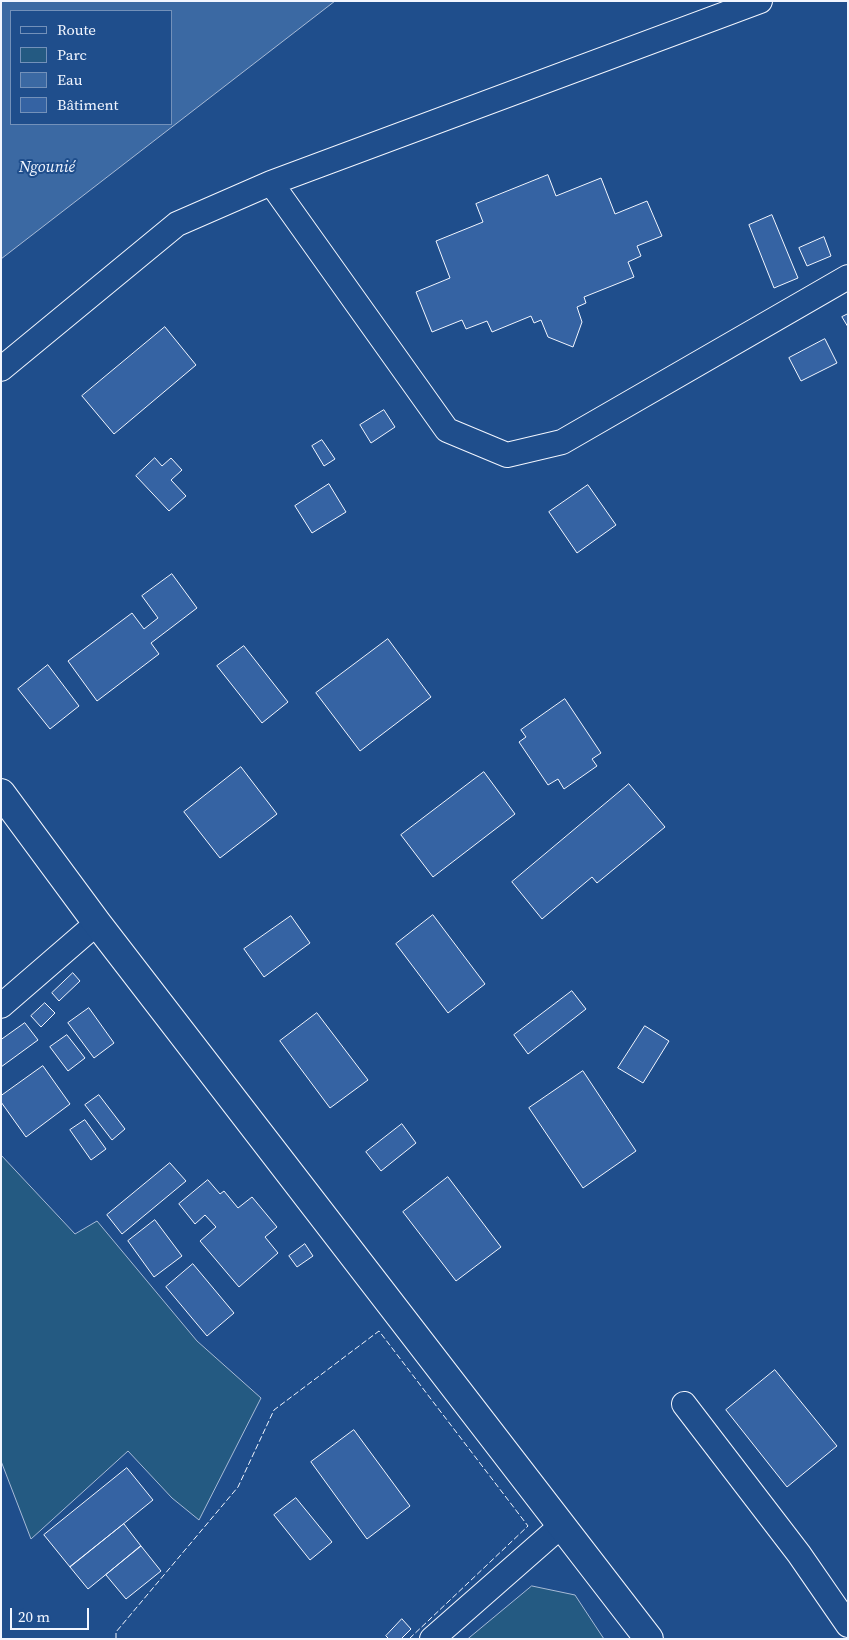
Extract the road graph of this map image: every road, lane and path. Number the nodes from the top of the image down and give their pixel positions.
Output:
1 (760, 1) edge
2 (271, 183) junction
3 (848, 277) edge
4 (1, 369) edge
5 (1, 793) edge
6 (98, 923) junction
7 (1, 1006) edge
8 (684, 1404) dead end
9 (562, 1525) junction
10 (848, 1625) edge
11 (432, 1639) edge
12 (649, 1639) edge

1 - 2 street
2 - 3 street
2 - 4 street
5 - 6 street
6 - 7 street
6 - 9 street
8 - 10 street
9 - 11 street
9 - 12 street

